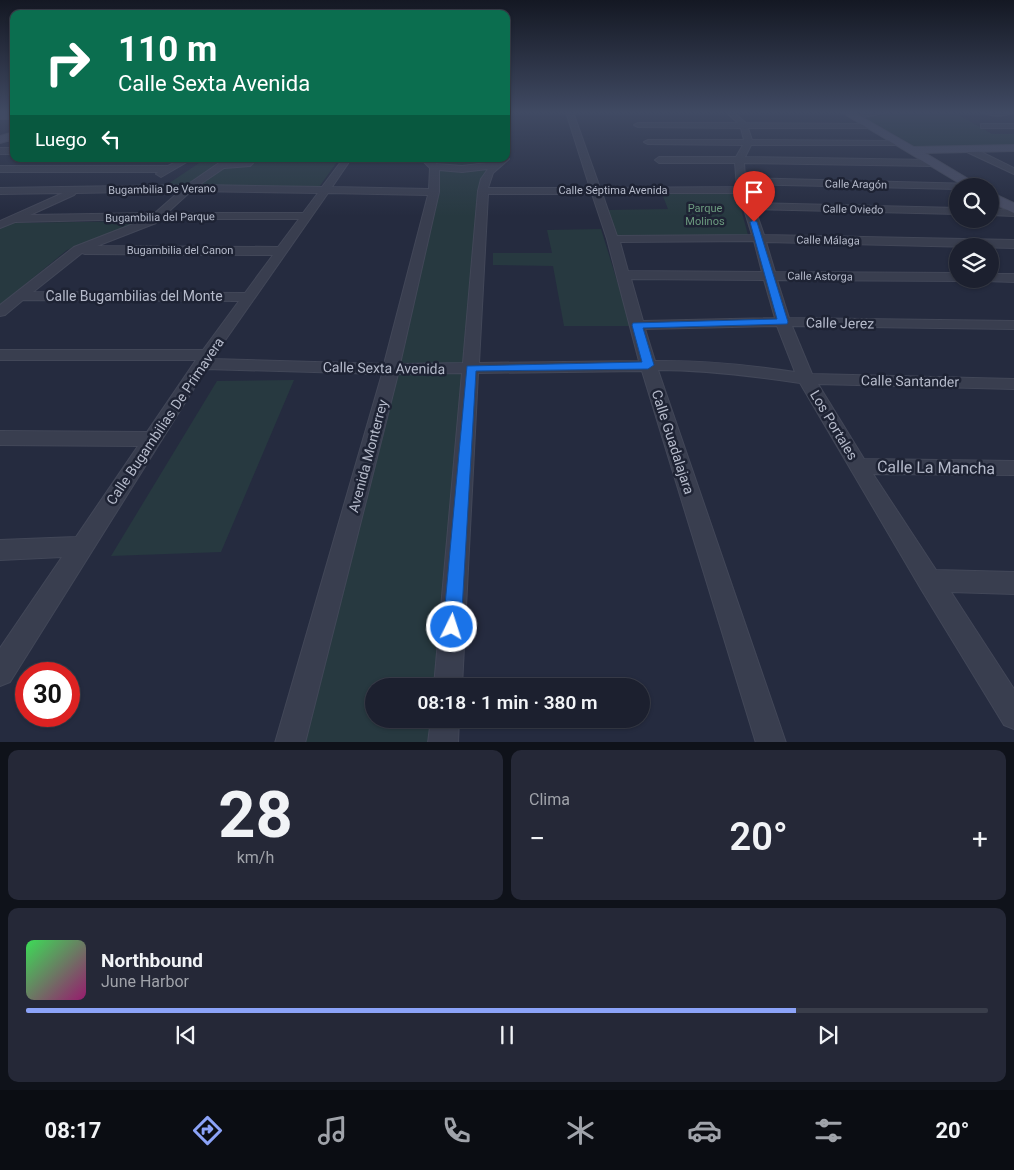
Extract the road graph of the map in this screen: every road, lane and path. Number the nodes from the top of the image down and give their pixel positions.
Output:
1 (581, 147) edge
2 (651, 147) edge
3 (743, 147) edge
4 (905, 147) edge
5 (1014, 148) edge
6 (912, 150) junction
7 (970, 150) junction
8 (739, 160) junction
9 (183, 162) edge
10 (225, 162) edge
11 (249, 162) edge
12 (345, 162) edge
13 (501, 162) edge
14 (430, 163) edge
15 (933, 163) junction
16 (0, 169) edge
17 (170, 169) junction
18 (1014, 171) edge
19 (958, 178) edge
20 (949, 187) edge
21 (190, 188) junction
22 (138, 189) junction
23 (483, 190) junction
24 (0, 191) edge
25 (75, 191) junction
26 (324, 191) junction
27 (596, 191) junction
28 (434, 192) junction
29 (743, 193) junction
30 (999, 202) edge
31 (949, 210) edge
32 (1014, 211) edge
33 (999, 212) edge
34 (158, 216) junction
35 (306, 216) junction
36 (13, 220) junction
37 (0, 225) edge
38 (759, 238) junction
39 (613, 239) junction
40 (1014, 244) edge
41 (78, 250) junction
42 (282, 251) junction
43 (623, 275) junction
44 (770, 275) junction
45 (949, 277) edge
46 (999, 278) edge
47 (1014, 278) edge
48 (20, 296) junction
49 (249, 297) junction
50 (0, 312) edge
51 (783, 322) junction
52 (637, 325) junction
53 (1014, 325) edge
54 (0, 355) edge
55 (205, 359) junction
56 (648, 365) junction
57 (471, 368) junction
58 (391, 369) junction
59 (806, 379) junction
60 (1014, 384) edge
61 (0, 438) edge
62 (152, 439) junction
63 (858, 466) junction
64 (1014, 468) edge
65 (82, 546) junction
66 (0, 550) edge
67 (930, 581) junction
68 (1014, 583) edge
69 (0, 672) edge
70 (449, 678) edge
71 (1014, 715) edge
72 (444, 728) edge
73 (290, 742) edge
74 (443, 742) edge
75 (771, 742) edge

1 - 27 street, Calle Guadalajara
2 - 8 street
3 - 8 street, Los Portales
4 - 6 street
5 - 7 street
6 - 7 street
6 - 15 street
7 - 18 street
8 - 15 street
8 - 29 street, Los Portales
9 - 17 street
10 - 11 street
10 - 21 street
12 - 26 street, Calle Bugambilias De Primavera
13 - 14 street, Avenida Monterrey
13 - 23 street, Avenida Monterrey
14 - 28 street, Avenida Monterrey
15 - 19 street
16 - 17 street
17 - 22 street
20 - 29 street, Calle Aragón
21 - 22 street, Bugambilia De Verano
21 - 26 street, Bugambilia De Verano
21 - 34 street
22 - 25 street, Bugambilia De Verano
23 - 27 street, Calle Séptima Avenida
23 - 57 street, Avenida Monterrey
24 - 25 street, Bugambilia De Verano
25 - 36 street
26 - 28 street
26 - 35 street, Calle Bugambilias De Primavera
27 - 29 street, Calle Séptima Avenida
27 - 39 street, Calle Guadalajara
28 - 58 street, Avenida Monterrey
29 - 31 street, Calle Oviedo
29 - 38 street, Los Portales
30 - 32 street
32 - 33 street
34 - 35 street, Bugambilia del Parque
34 - 36 street, Bugambilia del Parque
34 - 41 street
35 - 42 street, Calle Bugambilias De Primavera
36 - 37 street
38 - 39 street, Calle Málaga
38 - 40 street, Calle Málaga
38 - 44 street, Los Portales
39 - 43 street, Calle Guadalajara
41 - 42 street, Bugambilia del Canon
41 - 48 street
42 - 49 street, Calle Bugambilias De Primavera
43 - 44 street, Calle Astorga
43 - 52 street, Calle Guadalajara
44 - 45 street, Calle Astorga
44 - 51 street, Los Portales
46 - 47 street
48 - 49 street, Calle Bugambilias del Monte
48 - 50 street
49 - 55 street, Calle Bugambilias De Primavera
51 - 52 street, Calle Jerez
51 - 53 street, Calle Jerez
51 - 59 street, Los Portales
52 - 56 street, Calle Guadalajara
54 - 55 street, Calle Sexta Avenida
55 - 58 street, Calle Sexta Avenida
55 - 62 street, Calle Bugambilias De Primavera
56 - 57 street, Calle Sexta Avenida
56 - 59 street, Calle Sexta Avenida
56 - 75 street, Calle Guadalajara
57 - 58 street, Calle Sexta Avenida
57 - 70 street, Avenida Monterrey
58 - 73 street, Avenida Monterrey
59 - 60 street, Calle Santander
59 - 63 street, Los Portales
61 - 62 street
62 - 65 street, Calle Bugambilias De Primavera
63 - 64 street, Calle La Mancha
63 - 67 street, Los Portales
65 - 66 street
65 - 69 street, Calle Bugambilias De Primavera
67 - 68 street
67 - 71 street, Los Portales
72 - 74 street

